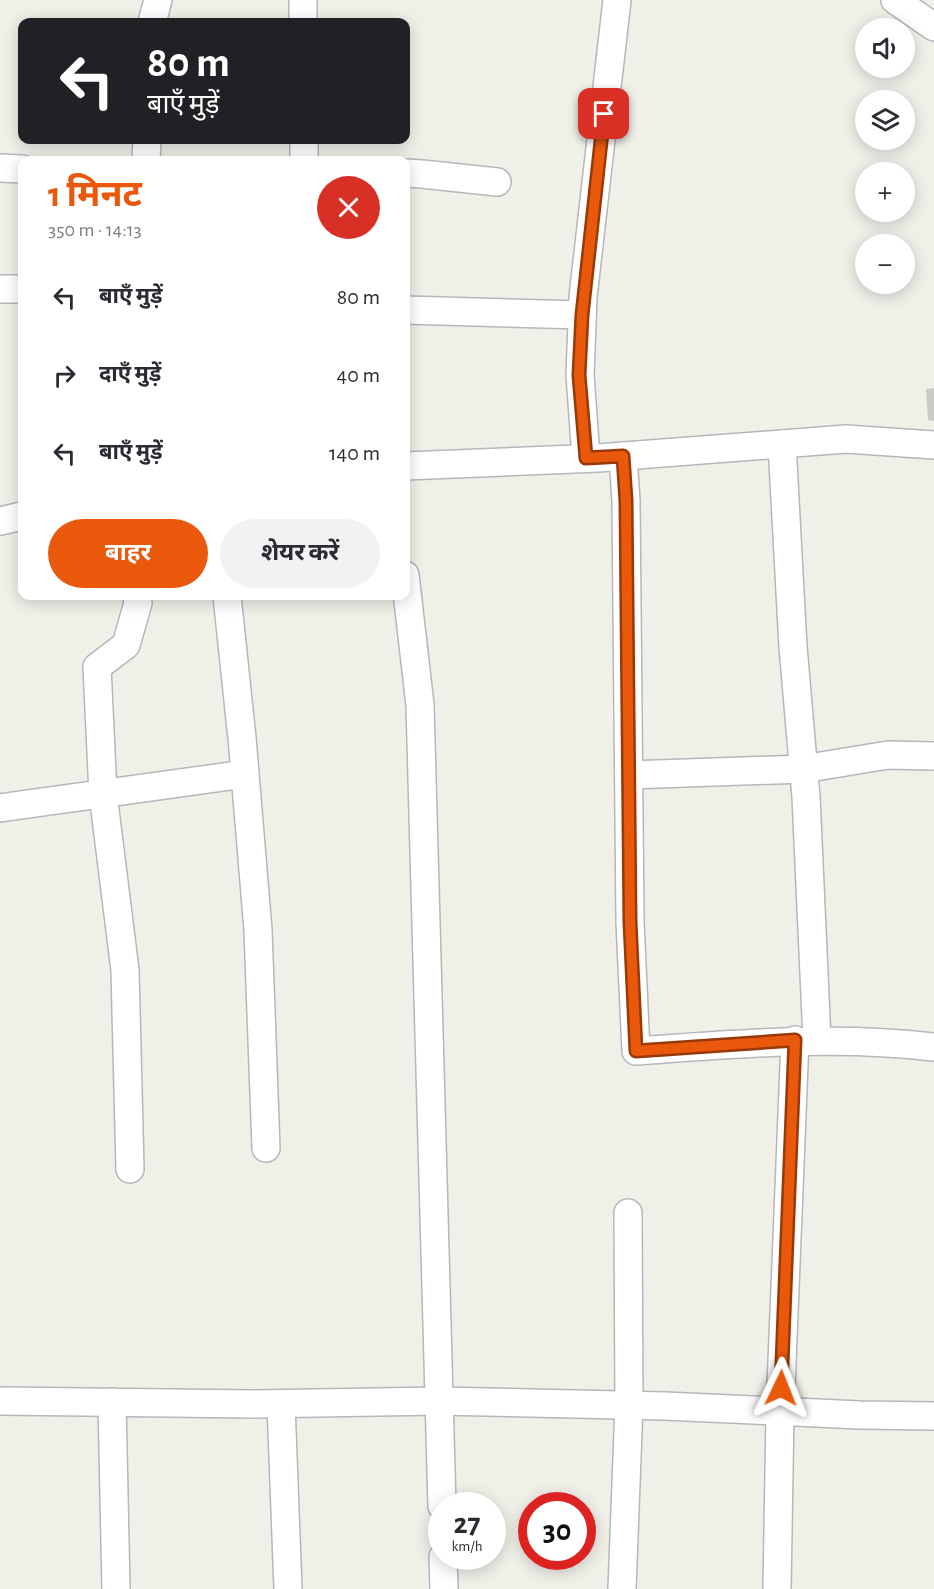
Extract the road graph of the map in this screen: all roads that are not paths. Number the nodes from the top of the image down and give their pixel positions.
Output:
1 (158, 0) edge
2 (303, 0) edge
3 (617, 0) edge
4 (895, 0) edge
5 (153, 18) edge
6 (303, 18) edge
7 (934, 27) edge
8 (0, 168) edge
9 (18, 169) edge
10 (410, 174) edge
11 (498, 182) dead end
12 (0, 289) edge
13 (18, 289) edge
14 (410, 310) edge
15 (582, 315) junction
16 (782, 444) junction
17 (934, 445) edge
18 (623, 456) junction
19 (586, 458) junction
20 (410, 466) edge
21 (18, 517) edge
22 (0, 521) edge
23 (138, 600) edge
24 (226, 600) edge
25 (408, 600) edge
26 (934, 756) edge
27 (804, 769) junction
28 (245, 774) junction
29 (629, 775) junction
30 (103, 794) junction
31 (0, 808) edge
32 (806, 1040) junction
33 (934, 1047) edge
34 (266, 1148) dead end
35 (130, 1169) dead end
36 (628, 1213) dead end
37 (0, 1401) edge
38 (439, 1401) junction
39 (112, 1402) junction
40 (281, 1404) junction
41 (629, 1405) junction
42 (780, 1412) junction
43 (934, 1416) edge
44 (442, 1492) edge
45 (443, 1570) edge
46 (116, 1589) edge
47 (288, 1589) edge
48 (444, 1589) edge
49 (622, 1589) edge
50 (777, 1589) edge

1 - 5 street
2 - 6 street
3 - 15 street
4 - 7 street
8 - 9 street
10 - 11 street
12 - 13 street
14 - 15 street
15 - 19 street
16 - 17 street
16 - 18 street
16 - 27 street
18 - 19 street
18 - 29 street
19 - 20 street
21 - 22 street
23 - 30 street
24 - 28 street
25 - 38 street
26 - 27 street
27 - 29 street
27 - 32 street
28 - 30 street
28 - 34 street
29 - 32 street
30 - 31 street
30 - 35 street
32 - 33 street
32 - 42 street
36 - 41 street
37 - 39 street
38 - 40 street
38 - 41 street
38 - 44 street
39 - 40 street
39 - 46 street
40 - 47 street
41 - 42 street
41 - 49 street
42 - 43 street
42 - 50 street
45 - 48 street

